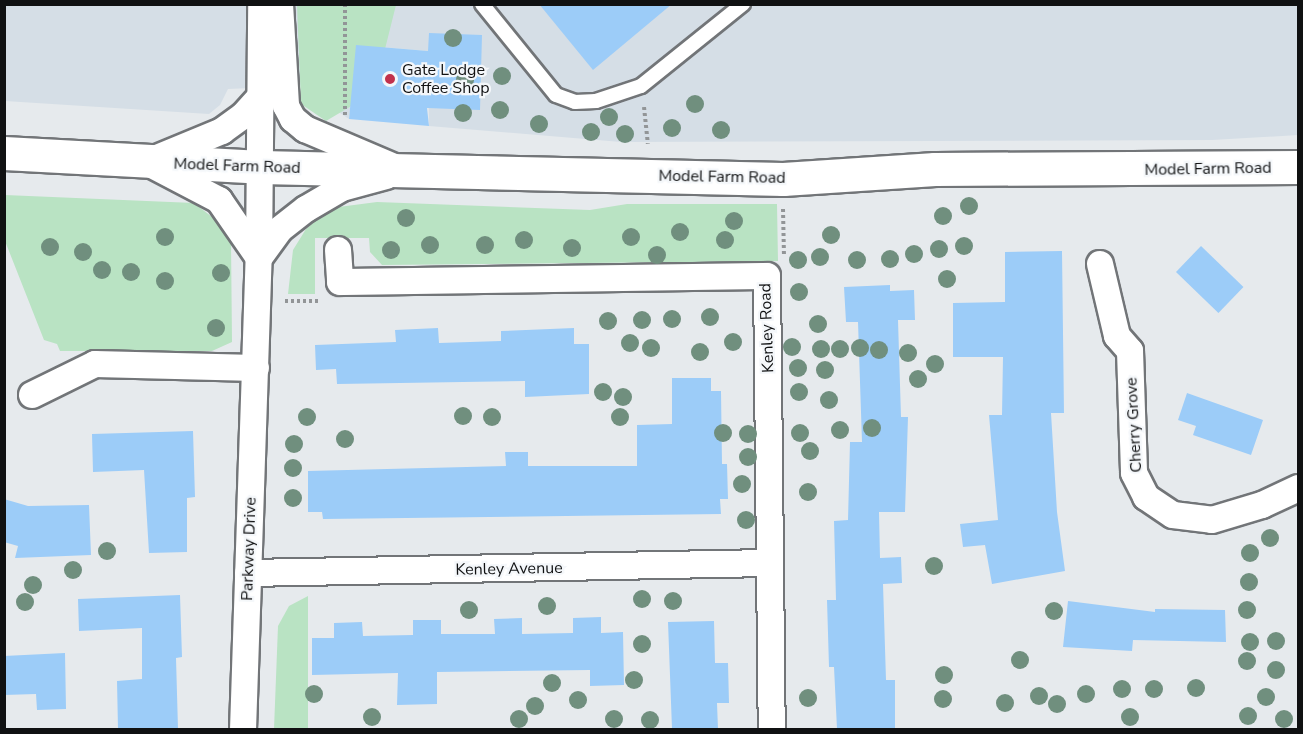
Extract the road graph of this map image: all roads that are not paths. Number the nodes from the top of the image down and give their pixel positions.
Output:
1 (261, 4) edge
2 (280, 4) edge
3 (482, 4) edge
4 (743, 4) edge
5 (261, 96) junction
6 (4, 153) edge
7 (146, 162) junction
8 (261, 167) junction
9 (1299, 167) edge
10 (404, 171) junction
11 (338, 250) dead end
12 (259, 258) junction
13 (1100, 264) dead end
14 (256, 368) junction
15 (32, 395) dead end
16 (1299, 488) edge
17 (770, 563) junction
18 (248, 573) junction
19 (243, 729) edge
20 (772, 729) edge

1 - 5 street, Parkway Drive
2 - 10 street
3 - 4 lane
5 - 7 street
5 - 8 street, Parkway Drive
6 - 7 main road, Model Farm Road
7 - 8 main road, Model Farm Road
7 - 12 street, Model Farm Road
8 - 10 main road, Model Farm Road
8 - 12 street, Parkway Drive
9 - 10 main road, Model Farm Road
10 - 12 street
11 - 17 street, Kenley Road
12 - 14 street, Parkway Drive
13 - 16 street, Cherry Grove
14 - 15 street
14 - 18 street, Parkway Drive
17 - 18 street, Kenley Avenue
17 - 20 street, Kenley Road
18 - 19 street, Parkway Drive

